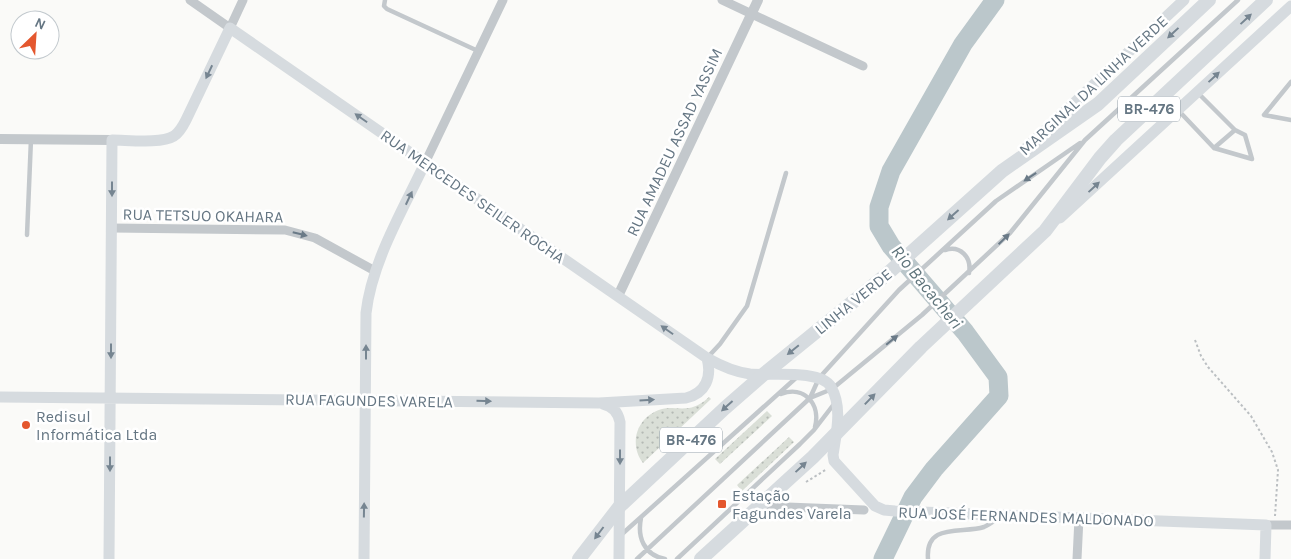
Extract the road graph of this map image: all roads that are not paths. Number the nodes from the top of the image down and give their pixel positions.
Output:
1 (190, 0) edge
2 (243, 0) edge
3 (385, 0) edge
4 (502, 0) edge
5 (722, 0) edge
6 (758, 0) edge
7 (1184, 0) edge
8 (1209, 0) edge
9 (1238, 0) edge
10 (1266, 0) edge
11 (1291, 6) edge
12 (751, 14) junction
13 (230, 28) junction
14 (478, 51) junction
15 (862, 66) dead end
16 (1291, 82) edge
17 (1197, 92) junction
18 (1178, 110) junction
19 (1291, 120) edge
20 (1235, 130) junction
21 (0, 139) edge
22 (31, 140) junction
23 (112, 140) junction
24 (1085, 140) junction
25 (1214, 148) junction
26 (426, 163) junction
27 (1002, 171) junction
28 (786, 173) dead end
29 (112, 228) junction
30 (1045, 231) junction
31 (27, 235) dead end
32 (944, 250) junction
33 (375, 270) junction
34 (969, 273) junction
35 (618, 296) junction
36 (707, 358) junction
37 (764, 374) junction
38 (799, 375) junction
39 (819, 378) junction
40 (832, 389) junction
41 (777, 395) junction
42 (0, 396) edge
43 (110, 398) junction
44 (810, 398) junction
45 (365, 400) junction
46 (599, 402) junction
47 (836, 402) junction
48 (814, 430) junction
49 (836, 434) junction
50 (620, 506) junction
51 (759, 506) junction
52 (864, 510) dead end
53 (1003, 515) junction
54 (641, 517) junction
55 (1079, 518) junction
56 (1266, 524) junction
57 (1291, 525) edge
58 (620, 536) junction
59 (647, 550) junction
60 (676, 558) edge
61 (110, 559) edge
62 (364, 559) edge
63 (579, 559) edge
64 (619, 559) edge
65 (637, 559) edge
66 (665, 559) edge
67 (701, 559) edge
68 (928, 559) edge
69 (1078, 559) edge
70 (1265, 559) edge

1 - 13 street, RUA MERCEDES SEILER ROCHA
2 - 13 street
3 - 14 lane
4 - 14 street
5 - 12 street
6 - 12 street, RUA AMADEU ASSAD YASSIM
7 - 27 main road, MARGINAL DA LINHA VERDE
8 -> 27 highway, LINHA VERDE / BR-476
9 - 24 lane
30 -> 10 highway, BR-476
17 -> 11 main road
12 - 15 street
12 - 35 street, RUA AMADEU ASSAD YASSIM
13 -> 23 main road
26 -> 13 main road, RUA MERCEDES SEILER ROCHA
14 - 26 street
16 - 19 lane
17 - 18 main road
17 - 20 lane
18 - 25 lane
30 -> 18 main road
20 - 25 lane
20 - 25 lane
21 - 22 street
22 - 23 street
22 - 31 lane
23 -> 29 main road
24 -> 32 lane
34 -> 24 lane
33 -> 26 main road
26 - 35 main road, RUA MERCEDES SEILER ROCHA
27 -> 37 highway, LINHA VERDE / BR-476
28 - 36 lane
29 -> 33 street, RUA TETSUO OKAHARA
29 -> 43 main road
49 -> 30 highway, BR-476
32 - 34 lane
32 - 39 lane
45 -> 33 main road
40 -> 34 lane
36 -> 35 main road, RUA MERCEDES SEILER ROCHA
36 - 37 main road, RUA MERCEDES SEILER ROCHA
46 -> 36 main road, RUA FAGUNDES VARELA
37 - 38 main road, RUA MERCEDES SEILER ROCHA
37 -> 50 highway, LINHA VERDE / BR-476
38 - 39 main road, RUA MERCEDES SEILER ROCHA
38 - 41 lane
39 - 40 main road
39 - 44 lane
40 - 44 lane
40 - 47 main road, RUA JOSÉ FERNANDES MALDONADO
41 - 44 lane
41 - 54 lane
42 - 43 main road, RUA FAGUNDES VARELA
43 - 45 main road, RUA FAGUNDES VARELA
43 -> 61 main road
44 - 48 lane
44 - 59 lane
45 -> 46 main road, RUA FAGUNDES VARELA
62 -> 45 main road
46 -> 50 main road
47 - 48 lane
47 - 49 main road, RUA JOSÉ FERNANDES MALDONADO
48 - 60 lane
51 -> 49 highway, BR-476
49 - 53 main road, RUA JOSÉ FERNANDES MALDONADO
50 - 58 main road
50 -> 63 highway, LINHA VERDE / BR-476
51 - 52 street
51 - 67 highway, BR-476
53 - 55 main road, RUA JOSÉ FERNANDES MALDONADO
53 - 68 lane
54 - 58 lane
54 - 59 lane
55 - 56 main road, RUA JOSÉ FERNANDES MALDONADO
55 - 69 street
56 - 57 street
56 - 70 main road
58 - 64 main road
59 - 65 lane
59 - 66 lane

